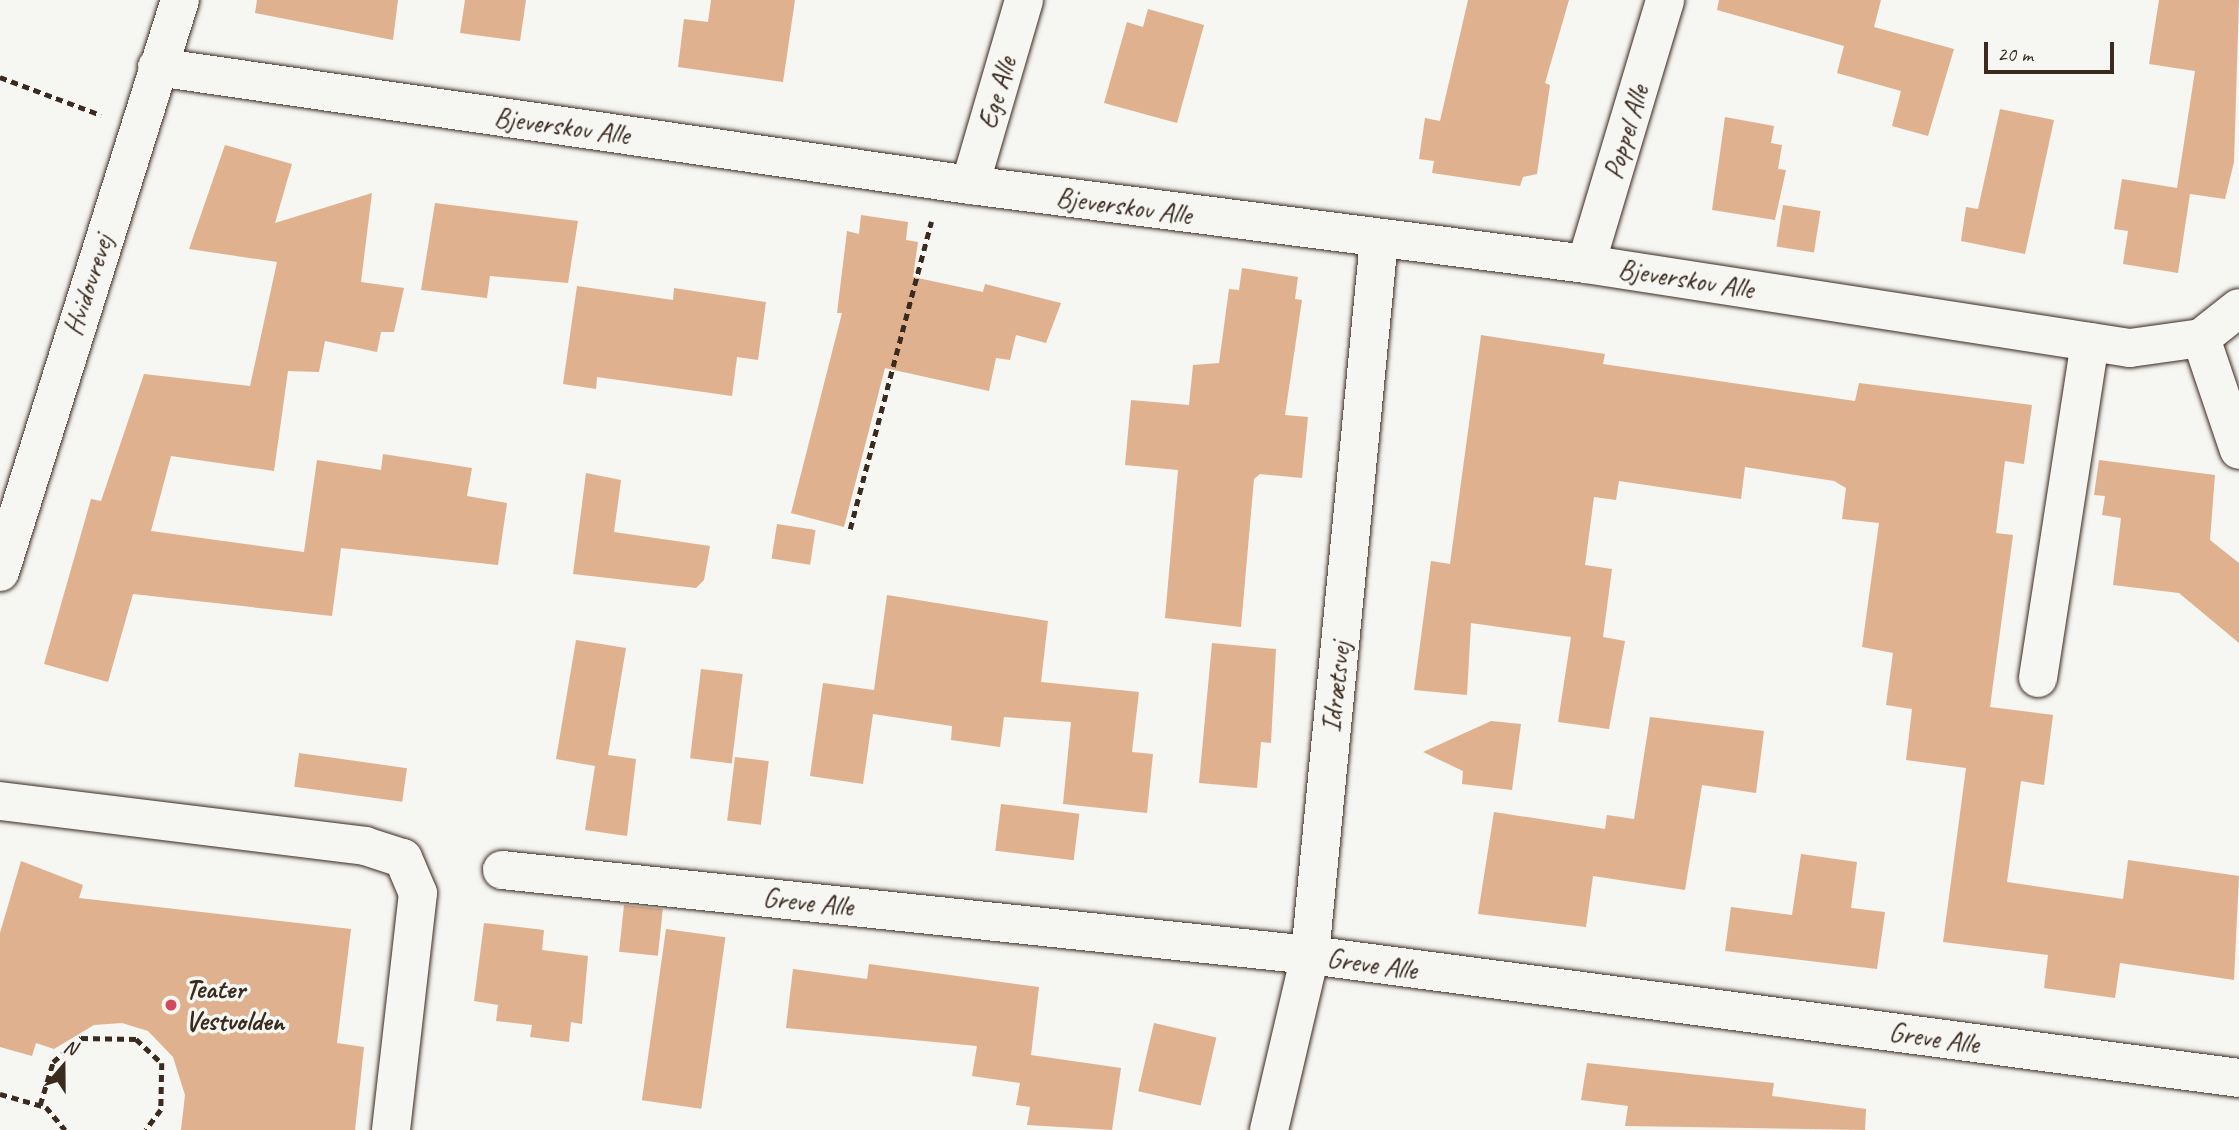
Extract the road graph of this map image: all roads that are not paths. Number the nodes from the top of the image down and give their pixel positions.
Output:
1 (180, 0) edge
2 (1024, 0) edge
3 (1665, 0) edge
4 (157, 67) junction
5 (954, 183) junction
6 (1379, 240) junction
7 (1586, 264) junction
8 (2239, 308) edge
9 (2202, 338) junction
10 (2090, 342) junction
11 (2239, 450) edge
12 (0, 572) edge
13 (2038, 678) dead end
14 (0, 801) edge
15 (502, 870) dead end
16 (1310, 955) junction
17 (2239, 1078) edge
18 (391, 1130) edge
19 (1269, 1130) edge

1 - 4 street, Hvidovrevej
2 - 5 street, Ege Alle
3 - 7 street, Poppel Alle
4 - 5 street, Bjeverskov Alle
4 - 12 street, Hvidovrevej
5 - 6 street, Bjeverskov Alle
6 - 7 street, Bjeverskov Alle
6 - 16 street, Idrætsvej
7 - 10 street, Bjeverskov Alle
8 - 9 street
9 - 10 street, Bjeverskov Alle
9 - 11 street
10 - 13 street
14 - 18 street
15 - 16 street, Greve Alle
16 - 17 street, Greve Alle
16 - 19 street, Idrætsvej

